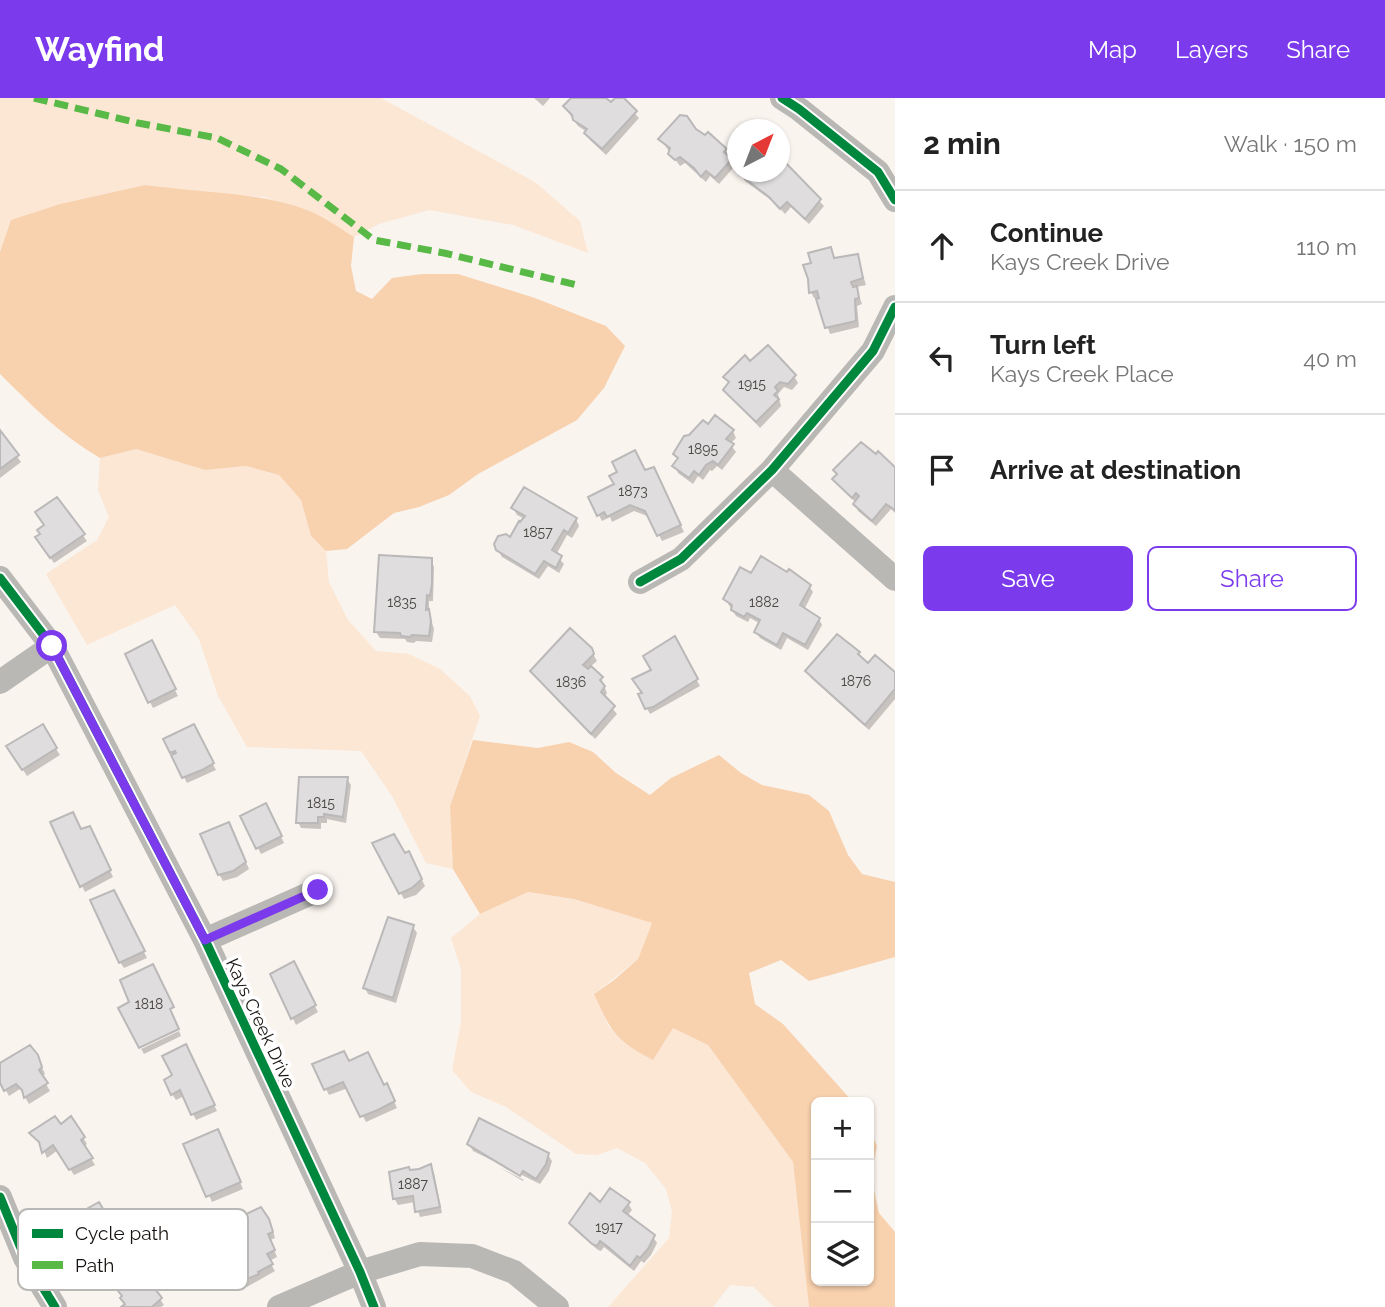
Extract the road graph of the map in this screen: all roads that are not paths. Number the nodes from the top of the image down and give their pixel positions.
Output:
1 (782, 98) edge
2 (895, 200) edge
3 (895, 307) edge
4 (772, 470) junction
5 (0, 578) edge
6 (895, 579) edge
7 (640, 582) dead end
8 (52, 646) junction
9 (0, 682) edge
10 (318, 890) dead end
11 (205, 940) junction
12 (0, 1197) edge
13 (18, 1241) edge
14 (360, 1272) junction
15 (45, 1290) edge
16 (55, 1307) edge
17 (279, 1307) edge
18 (374, 1307) edge
19 (557, 1307) edge

1 - 2 street
3 - 4 street
4 - 6 street
4 - 7 street
5 - 8 street, Kays Creek Drive
8 - 9 street
8 - 11 street, Kays Creek Drive
10 - 11 street
11 - 14 street, Kays Creek Drive
12 - 13 street
14 - 17 street
14 - 18 street, Kays Creek Drive
14 - 19 street
15 - 16 street

